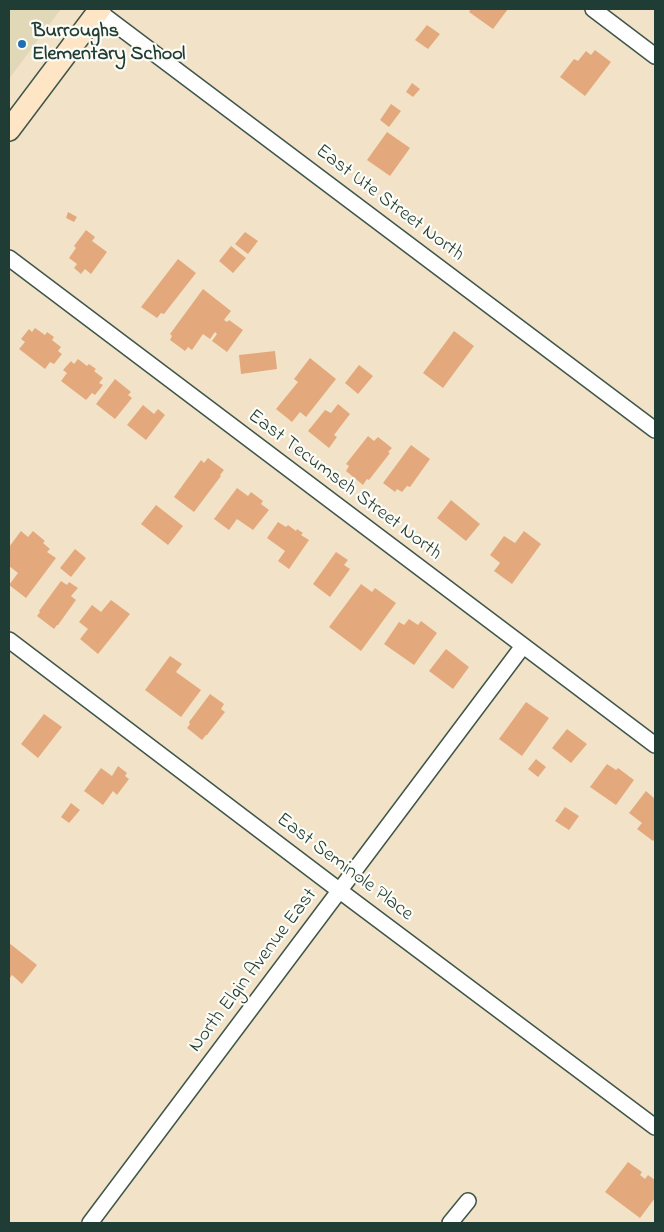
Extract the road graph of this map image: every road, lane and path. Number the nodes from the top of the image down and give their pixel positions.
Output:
1 (592, 9) edge
2 (99, 10) edge
3 (655, 56) edge
4 (11, 121) edge
5 (9, 258) edge
6 (655, 430) edge
7 (9, 640) edge
8 (523, 646) junction
9 (655, 746) edge
10 (340, 891) junction
11 (655, 1127) edge
12 (468, 1200) dead end
13 (90, 1223) edge
14 (450, 1223) edge

1 - 3 street
2 - 4 main road
2 - 6 street, East Ute Street North
5 - 8 street, East Tecumseh Street North
7 - 10 street, East Seminole Place
8 - 9 street, East Tecumseh Street North
8 - 10 street, North Elgin Avenue East
10 - 11 street, East Seminole Place
10 - 13 street, North Elgin Avenue East
12 - 14 street

